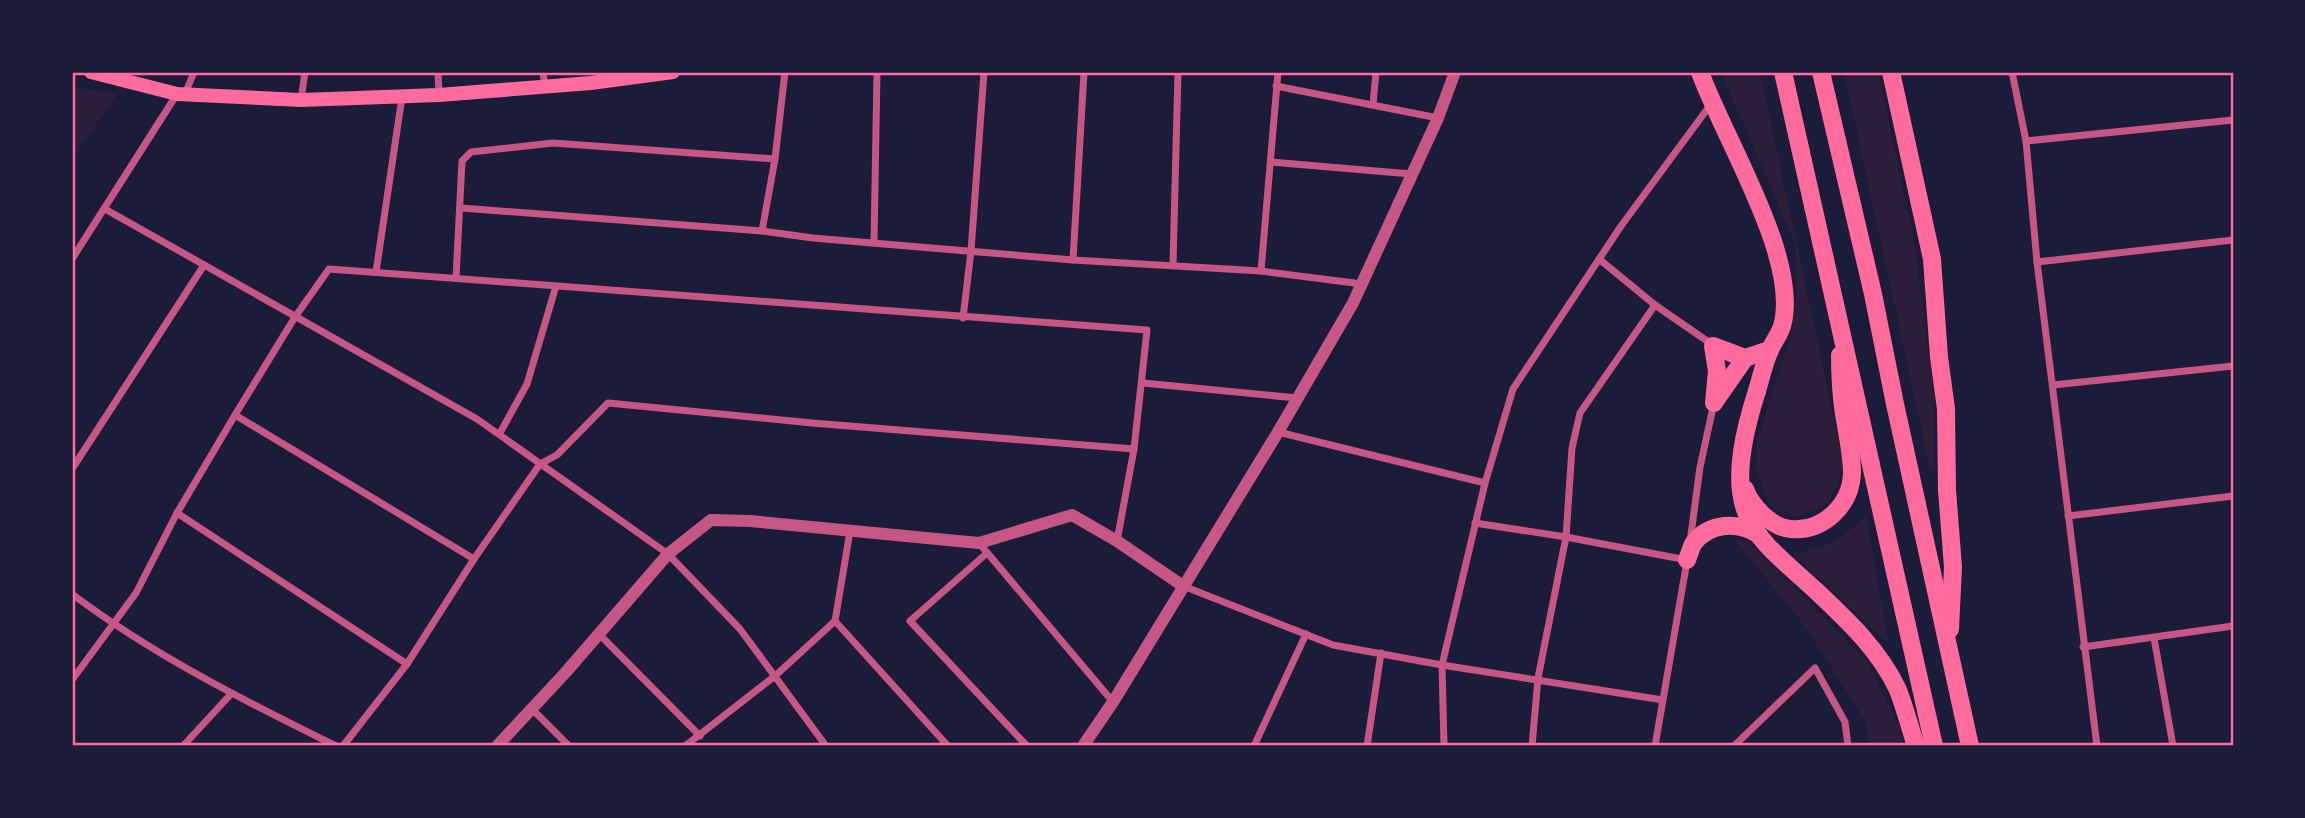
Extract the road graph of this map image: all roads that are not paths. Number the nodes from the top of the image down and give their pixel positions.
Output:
1 (91, 72) edge
2 (194, 72) edge
3 (305, 72) edge
4 (438, 72) edge
5 (543, 72) edge
6 (673, 72) edge
7 (785, 72) edge
8 (877, 72) edge
9 (984, 72) edge
10 (1084, 72) edge
11 (1178, 72) edge
12 (1278, 72) edge
13 (1376, 72) edge
14 (1455, 72) edge
15 (1700, 72) edge
16 (1783, 72) edge
17 (1821, 72) edge
18 (1891, 72) edge
19 (2012, 72) edge
20 (657, 73) edge
21 (1276, 86) junction
22 (545, 87) junction
23 (181, 94) junction
24 (439, 95) junction
25 (402, 97) junction
26 (301, 100) junction
27 (1373, 104) junction
28 (1712, 104) junction
29 (1438, 118) junction
30 (2233, 120) edge
31 (2026, 141) junction
32 (775, 159) junction
33 (1271, 162) junction
34 (1411, 174) junction
35 (461, 208) junction
36 (105, 209) junction
37 (762, 231) junction
38 (2233, 240) edge
39 (874, 243) junction
40 (971, 251) junction
41 (72, 259) edge
42 (1073, 260) junction
43 (1599, 260) junction
44 (2036, 262) junction
45 (1173, 264) junction
46 (204, 265) junction
47 (1261, 271) junction
48 (376, 272) junction
49 (456, 278) junction
50 (1362, 284) junction
51 (556, 286) junction
52 (1655, 305) junction
53 (295, 317) junction
54 (963, 318) junction
55 (1841, 329) junction
56 (1713, 346) junction
57 (1769, 351) junction
58 (1745, 358) junction
59 (2233, 366) edge
60 (1143, 383) junction
61 (2053, 385) junction
62 (1297, 398) junction
63 (1714, 403) junction
64 (235, 415) junction
65 (1278, 432) junction
66 (500, 433) junction
67 (1134, 449) junction
68 (540, 464) junction
69 (72, 469) edge
70 (1741, 479) junction
71 (1485, 483) junction
72 (2233, 496) edge
73 (177, 513) junction
74 (2068, 516) junction
75 (1475, 523) junction
76 (850, 531) junction
77 (1566, 537) junction
78 (1764, 540) junction
79 (1117, 541) junction
80 (983, 548) junction
81 (668, 554) junction
82 (474, 559) junction
83 (1687, 560) junction
84 (1183, 586) junction
85 (72, 594) edge
86 (835, 621) junction
87 (113, 625) junction
88 (2233, 626) edge
89 (599, 634) junction
90 (1307, 634) junction
91 (2154, 638) junction
92 (1948, 646) junction
93 (2083, 646) junction
94 (1381, 653) junction
95 (407, 664) junction
96 (1442, 665) junction
97 (775, 676) junction
98 (1538, 678) junction
99 (72, 680) edge
100 (230, 694) junction
101 (1663, 700) junction
102 (1113, 702) junction
103 (532, 709) junction
104 (700, 736) junction
105 (183, 746) edge
106 (336, 746) edge
107 (343, 746) edge
108 (497, 746) edge
109 (569, 746) edge
110 (685, 746) edge
111 (826, 746) edge
112 (948, 746) edge
113 (1027, 746) edge
114 (1083, 746) edge
115 (1254, 746) edge
116 (1367, 746) edge
117 (1444, 746) edge
118 (1532, 746) edge
119 (1655, 746) edge
120 (1734, 746) edge
121 (1848, 746) edge
122 (1916, 746) edge
123 (1934, 746) edge
124 (1970, 746) edge
125 (2097, 746) edge
126 (2173, 746) edge

1 - 23 main road
2 - 23 street
3 - 26 street
4 - 24 street
5 - 22 street
6 - 20 main road
7 - 32 street
8 - 39 street
9 - 40 street
10 - 42 street
11 - 45 street
12 - 21 street
13 - 27 street
14 - 29 street
15 - 28 main road
16 - 55 main road
17 - 92 main road
18 - 92 main road
19 - 31 street
20 - 22 main road
21 - 27 street
21 - 33 street
22 - 24 main road
23 - 26 main road
23 - 36 street
24 - 25 main road
25 - 26 main road
25 - 48 street
27 - 29 street
28 - 43 street
28 - 57 main road
29 - 34 street
30 - 31 street
31 - 44 street
32 - 35 street
32 - 37 street
33 - 34 street
33 - 47 street
34 - 50 street
35 - 37 street
35 - 49 street
36 - 41 street
36 - 46 street
37 - 39 street
38 - 44 street
39 - 40 street
40 - 42 street
40 - 54 street
42 - 45 street
43 - 52 street
43 - 71 street
44 - 61 street
45 - 47 street
46 - 53 street
46 - 69 street
47 - 50 street
48 - 49 street
48 - 53 street
49 - 51 street
50 - 62 street
51 - 54 street
51 - 66 street
52 - 56 street
52 - 77 street
53 - 64 street
53 - 66 street
54 - 60 street
55 - 70 main road
55 - 123 main road
56 - 58 main road
56 - 63 main road
57 - 58 main road
57 - 70 main road
58 - 63 main road
59 - 61 street
60 - 62 street
60 - 67 street
61 - 74 street
62 - 65 street
63 - 83 street
64 - 73 street
64 - 82 street
65 - 71 street
65 - 84 street
66 - 68 street
67 - 68 street
67 - 79 street
68 - 81 street
68 - 82 street
70 - 78 main road
71 - 75 street
72 - 74 street
73 - 87 street
73 - 95 street
74 - 93 street
75 - 77 street
75 - 96 street
76 - 80 street
76 - 81 street
76 - 86 street
77 - 83 street
77 - 98 street
78 - 83 main road
78 - 122 main road
79 - 80 street
79 - 84 street
80 - 102 street
80 - 113 street
81 - 89 street
81 - 97 street
82 - 95 street
83 - 101 street
84 - 90 street
84 - 102 street
85 - 87 street
86 - 97 street
86 - 112 street
87 - 99 street
87 - 100 street
88 - 91 street
89 - 103 street
89 - 104 street
90 - 94 street
90 - 115 street
91 - 93 street
91 - 126 street
92 - 124 main road
93 - 125 street
94 - 96 street
94 - 116 street
95 - 107 street
96 - 98 street
96 - 117 street
97 - 104 street
97 - 111 street
98 - 101 street
98 - 118 street
100 - 105 street
100 - 106 street
101 - 119 street
102 - 114 street
103 - 108 street
103 - 109 street
104 - 110 street
120 - 121 street

